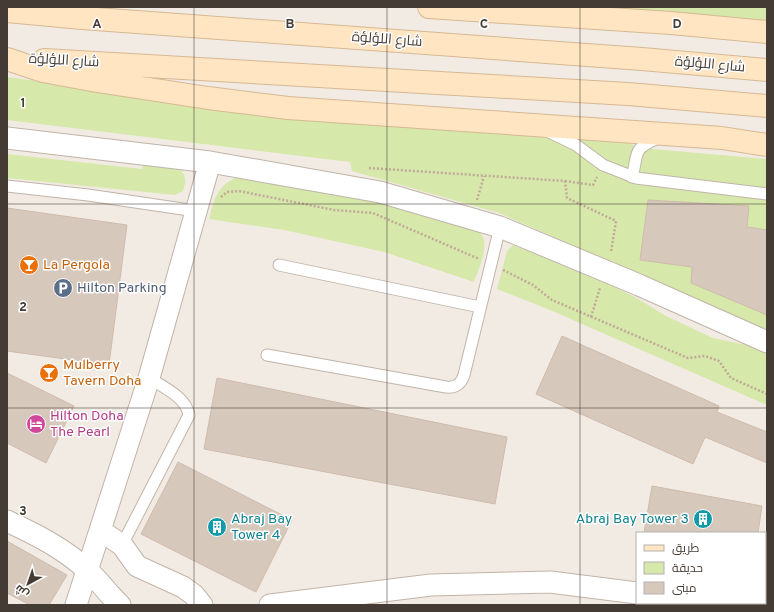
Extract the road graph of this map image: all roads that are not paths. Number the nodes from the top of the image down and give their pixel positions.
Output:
1 (429, 7) edge
2 (7, 11) edge
3 (767, 32) edge
4 (7, 59) edge
5 (767, 70) edge
6 (767, 106) edge
7 (532, 124) junction
8 (667, 134) junction
9 (7, 138) edge
10 (767, 145) edge
11 (210, 162) junction
12 (632, 176) junction
13 (7, 186) edge
14 (767, 194) edge
15 (196, 211) junction
16 (500, 227) junction
17 (279, 265) dead end
18 (480, 307) junction
19 (767, 342) edge
20 (267, 355) dead end
21 (150, 378) junction
22 (7, 521) edge
23 (101, 531) junction
24 (122, 545) junction
25 (88, 570) junction
26 (636, 594) edge
27 (76, 605) edge
28 (120, 605) edge
29 (202, 605) edge
30 (270, 605) edge

1 - 3 main road
2 - 5 main road, شارع اللؤلؤة
4 - 6 main road, شارع اللؤلؤة
4 - 7 main road
7 - 8 main road
7 - 12 lane
8 - 10 main road
8 - 12 lane
9 - 11 street
11 - 15 street
11 - 16 street
12 - 14 lane
13 - 15 lane
15 - 21 street
16 - 18 lane
16 - 19 street
17 - 18 lane
18 - 20 lane
21 - 23 street
21 - 24 lane
22 - 25 street
23 - 24 street
23 - 25 street
24 - 29 street
25 - 27 street
25 - 28 street
26 - 30 street

